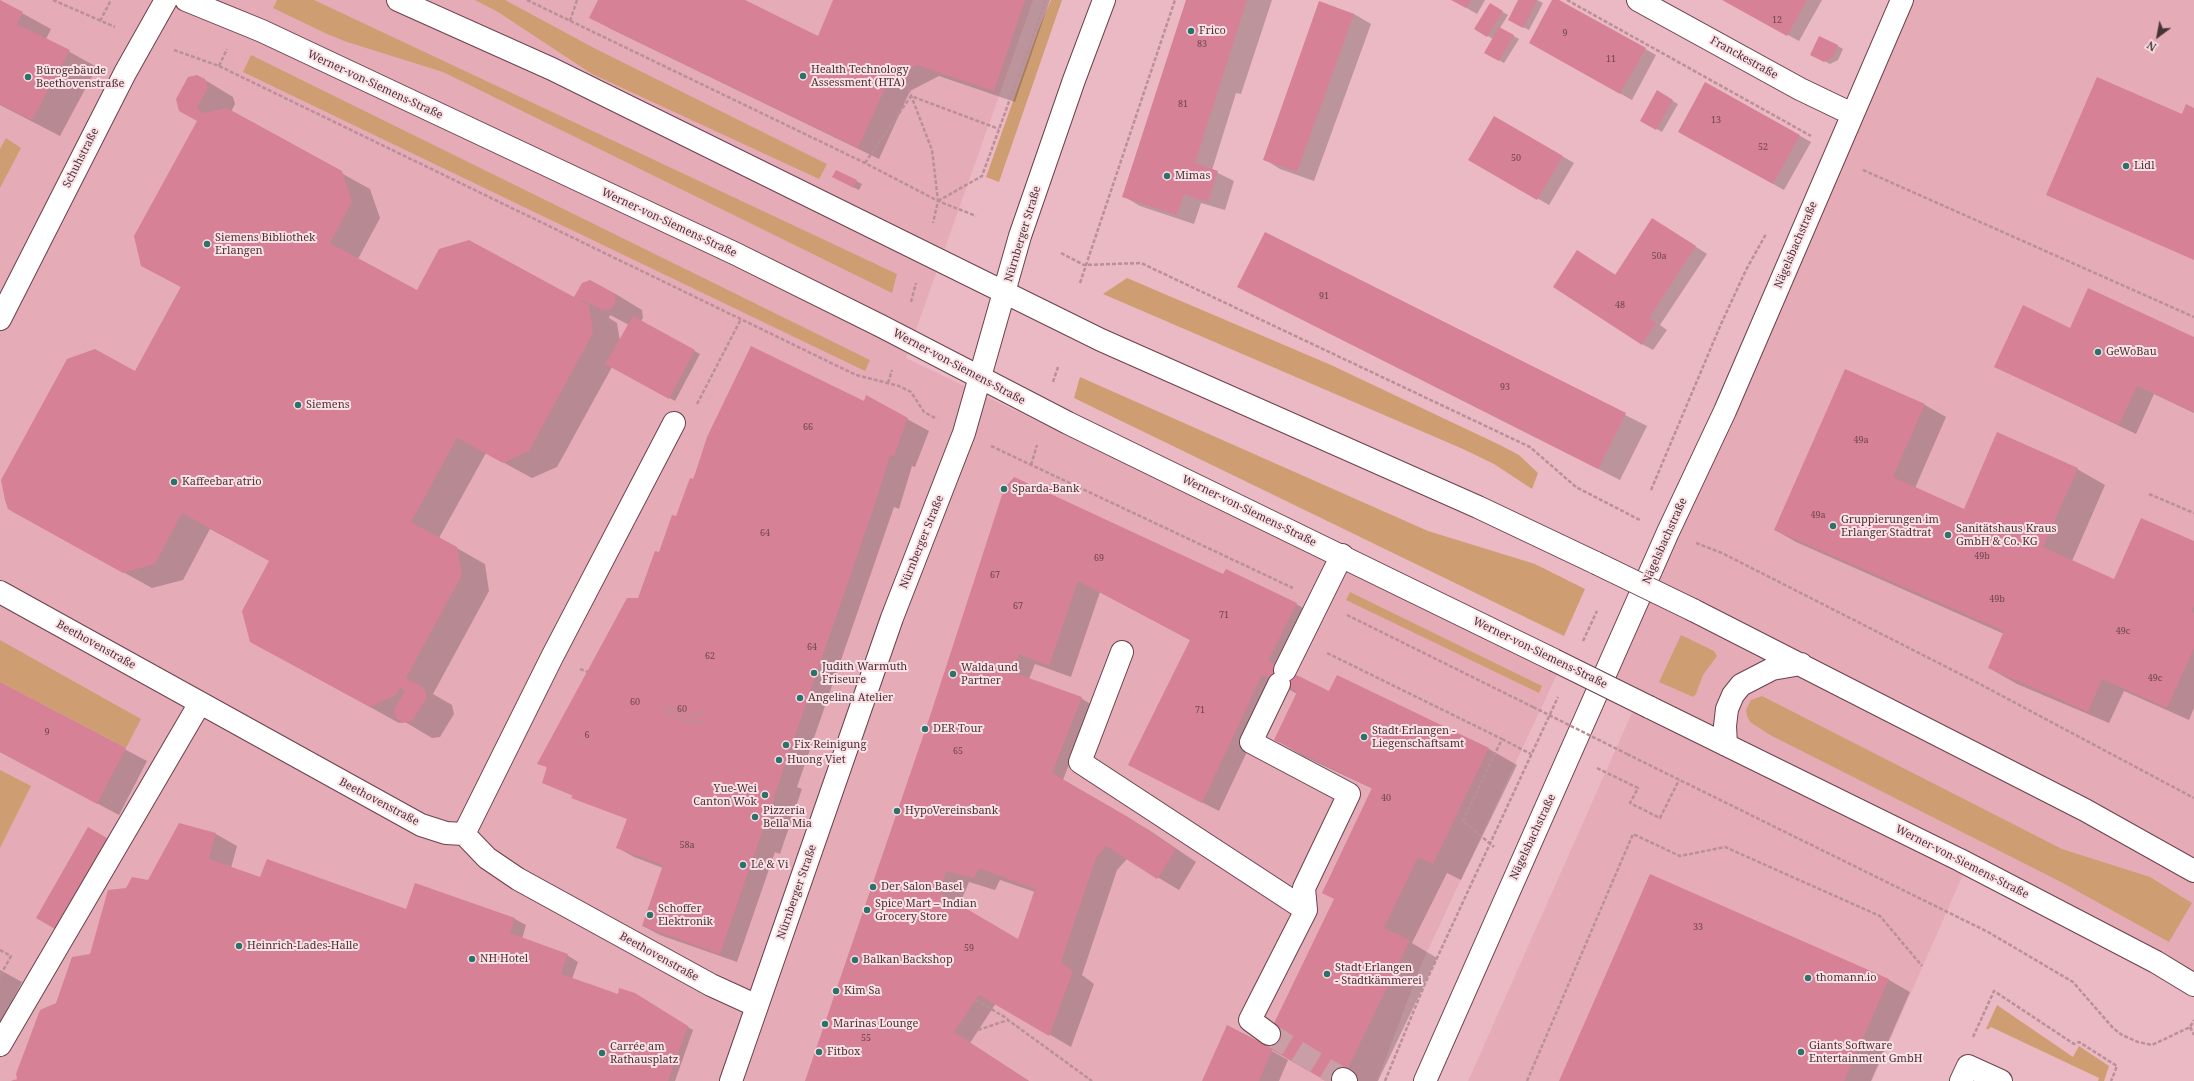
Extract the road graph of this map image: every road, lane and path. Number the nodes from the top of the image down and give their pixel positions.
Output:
1 (53, 0) edge
2 (111, 0) edge
3 (166, 0) edge
4 (186, 0) edge
5 (398, 0) edge
6 (527, 0) edge
7 (577, 0) edge
8 (1046, 0) edge
9 (1104, 0) edge
10 (1175, 0) edge
11 (1567, 0) edge
12 (1638, 0) edge
13 (1902, 0) edge
14 (100, 21) junction
15 (570, 21) junction
16 (144, 39) junction
17 (902, 72) dead end
18 (912, 96) junction
19 (1852, 114) junction
20 (999, 129) junction
21 (1834, 156) junction
22 (865, 164) junction
23 (938, 202) junction
24 (976, 216) dead end
25 (932, 229) dead end
26 (1061, 253) dead end
27 (1084, 265) junction
28 (916, 283) dead end
29 (1080, 283) dead end
30 (1005, 293) junction
31 (911, 302) dead end
32 (2194, 317) edge
33 (0, 318) edge
34 (741, 319) junction
35 (1058, 367) dead end
36 (892, 370) dead end
37 (980, 379) junction
38 (888, 383) junction
39 (1052, 387) dead end
40 (674, 423) joint
41 (964, 433) junction
42 (1037, 445) dead end
43 (1031, 465) junction
44 (2149, 494) dead end
45 (2194, 513) edge
46 (1631, 515) dead end
47 (1668, 532) junction
48 (1342, 555) junction
49 (0, 592) edge
50 (1320, 600) junction
51 (1301, 640) junction
52 (1122, 652) dead end
53 (1801, 664) junction
54 (200, 703) junction
55 (702, 709) dead end
56 (702, 721) dead end
57 (1502, 739) junction
58 (1726, 745) junction
59 (1531, 754) dead end
60 (1595, 767) dead end
61 (1679, 780) junction
62 (2194, 798) edge
63 (464, 834) junction
64 (1518, 868) junction
65 (2194, 871) edge
66 (1306, 910) junction
67 (0, 950) edge
68 (1922, 966) dead end
69 (2194, 985) edge
70 (0, 986) edge
71 (976, 1000) dead end
72 (757, 1006) junction
73 (1008, 1020) junction
74 (2194, 1020) edge
75 (2190, 1027) junction
76 (978, 1030) dead end
77 (1269, 1034) tunnel mouth
78 (2194, 1035) edge
79 (0, 1045) edge
80 (1965, 1074) edge
81 (731, 1081) edge
82 (1092, 1081) edge
83 (1425, 1081) edge
84 (1526, 1081) edge
85 (2001, 1081) edge
86 (2111, 1081) edge

1 - 14 path
2 - 14 path
3 - 16 main road, Schuhstraße
4 - 37 main road, Werner-von-Siemens-Straße
5 - 30 main road
6 - 15 path
7 - 15 path
8 - 20 path
9 - 30 main road, Nürnberger Straße
10 - 27 path
11 - 21 path
12 - 19 main road, Franckestraße
13 - 19 main road, Nägelsbachstraße
14 - 16 path
15 - 22 path
16 - 33 main road, Schuhstraße
16 - 34 path
17 - 18 path
18 - 20 path
18 - 22 path
18 - 23 path
19 - 21 main road, Nägelsbachstraße
20 - 23 path
21 - 32 path
21 - 47 main road, Nägelsbachstraße
22 - 23 path
23 - 24 path
23 - 25 path
26 - 27 path
27 - 29 path
27 - 46 path
28 - 31 path
30 - 37 main road, Nürnberger Straße
30 - 53 main road, bridge
34 - 38 path
34 - 40 path
35 - 39 path
36 - 38 path
37 - 41 main road, Nürnberger Straße
37 - 48 main road, Werner-von-Siemens-Straße
38 - 41 path
40 - 63 main road
41 - 43 path
41 - 72 main road, Nürnberger Straße
42 - 43 path
43 - 50 path
44 - 45 path
47 - 62 path
47 - 64 main road, Nägelsbachstraße
48 - 50 main road
48 - 58 main road, Werner-von-Siemens-Straße, bridge
49 - 54 main road, Beethovenstraße
50 - 51 main road
50 - 61 path, bridge
51 - 57 path
51 - 66 main road
52 - 66 main road
53 - 58 main road
53 - 65 main road
54 - 63 main road, Beethovenstraße
54 - 79 main road
55 - 56 path
57 - 59 path
57 - 64 path
58 - 69 main road, Werner-von-Siemens-Straße
60 - 61 path
61 - 75 path
63 - 72 main road, Beethovenstraße
64 - 83 main road, Nägelsbachstraße
66 - 77 main road
67 - 70 path
68 - 84 path
71 - 73 path
72 - 81 main road, Nürnberger Straße
73 - 76 path
73 - 82 path
74 - 75 path
75 - 78 path
80 - 85 main road
80 - 86 path

